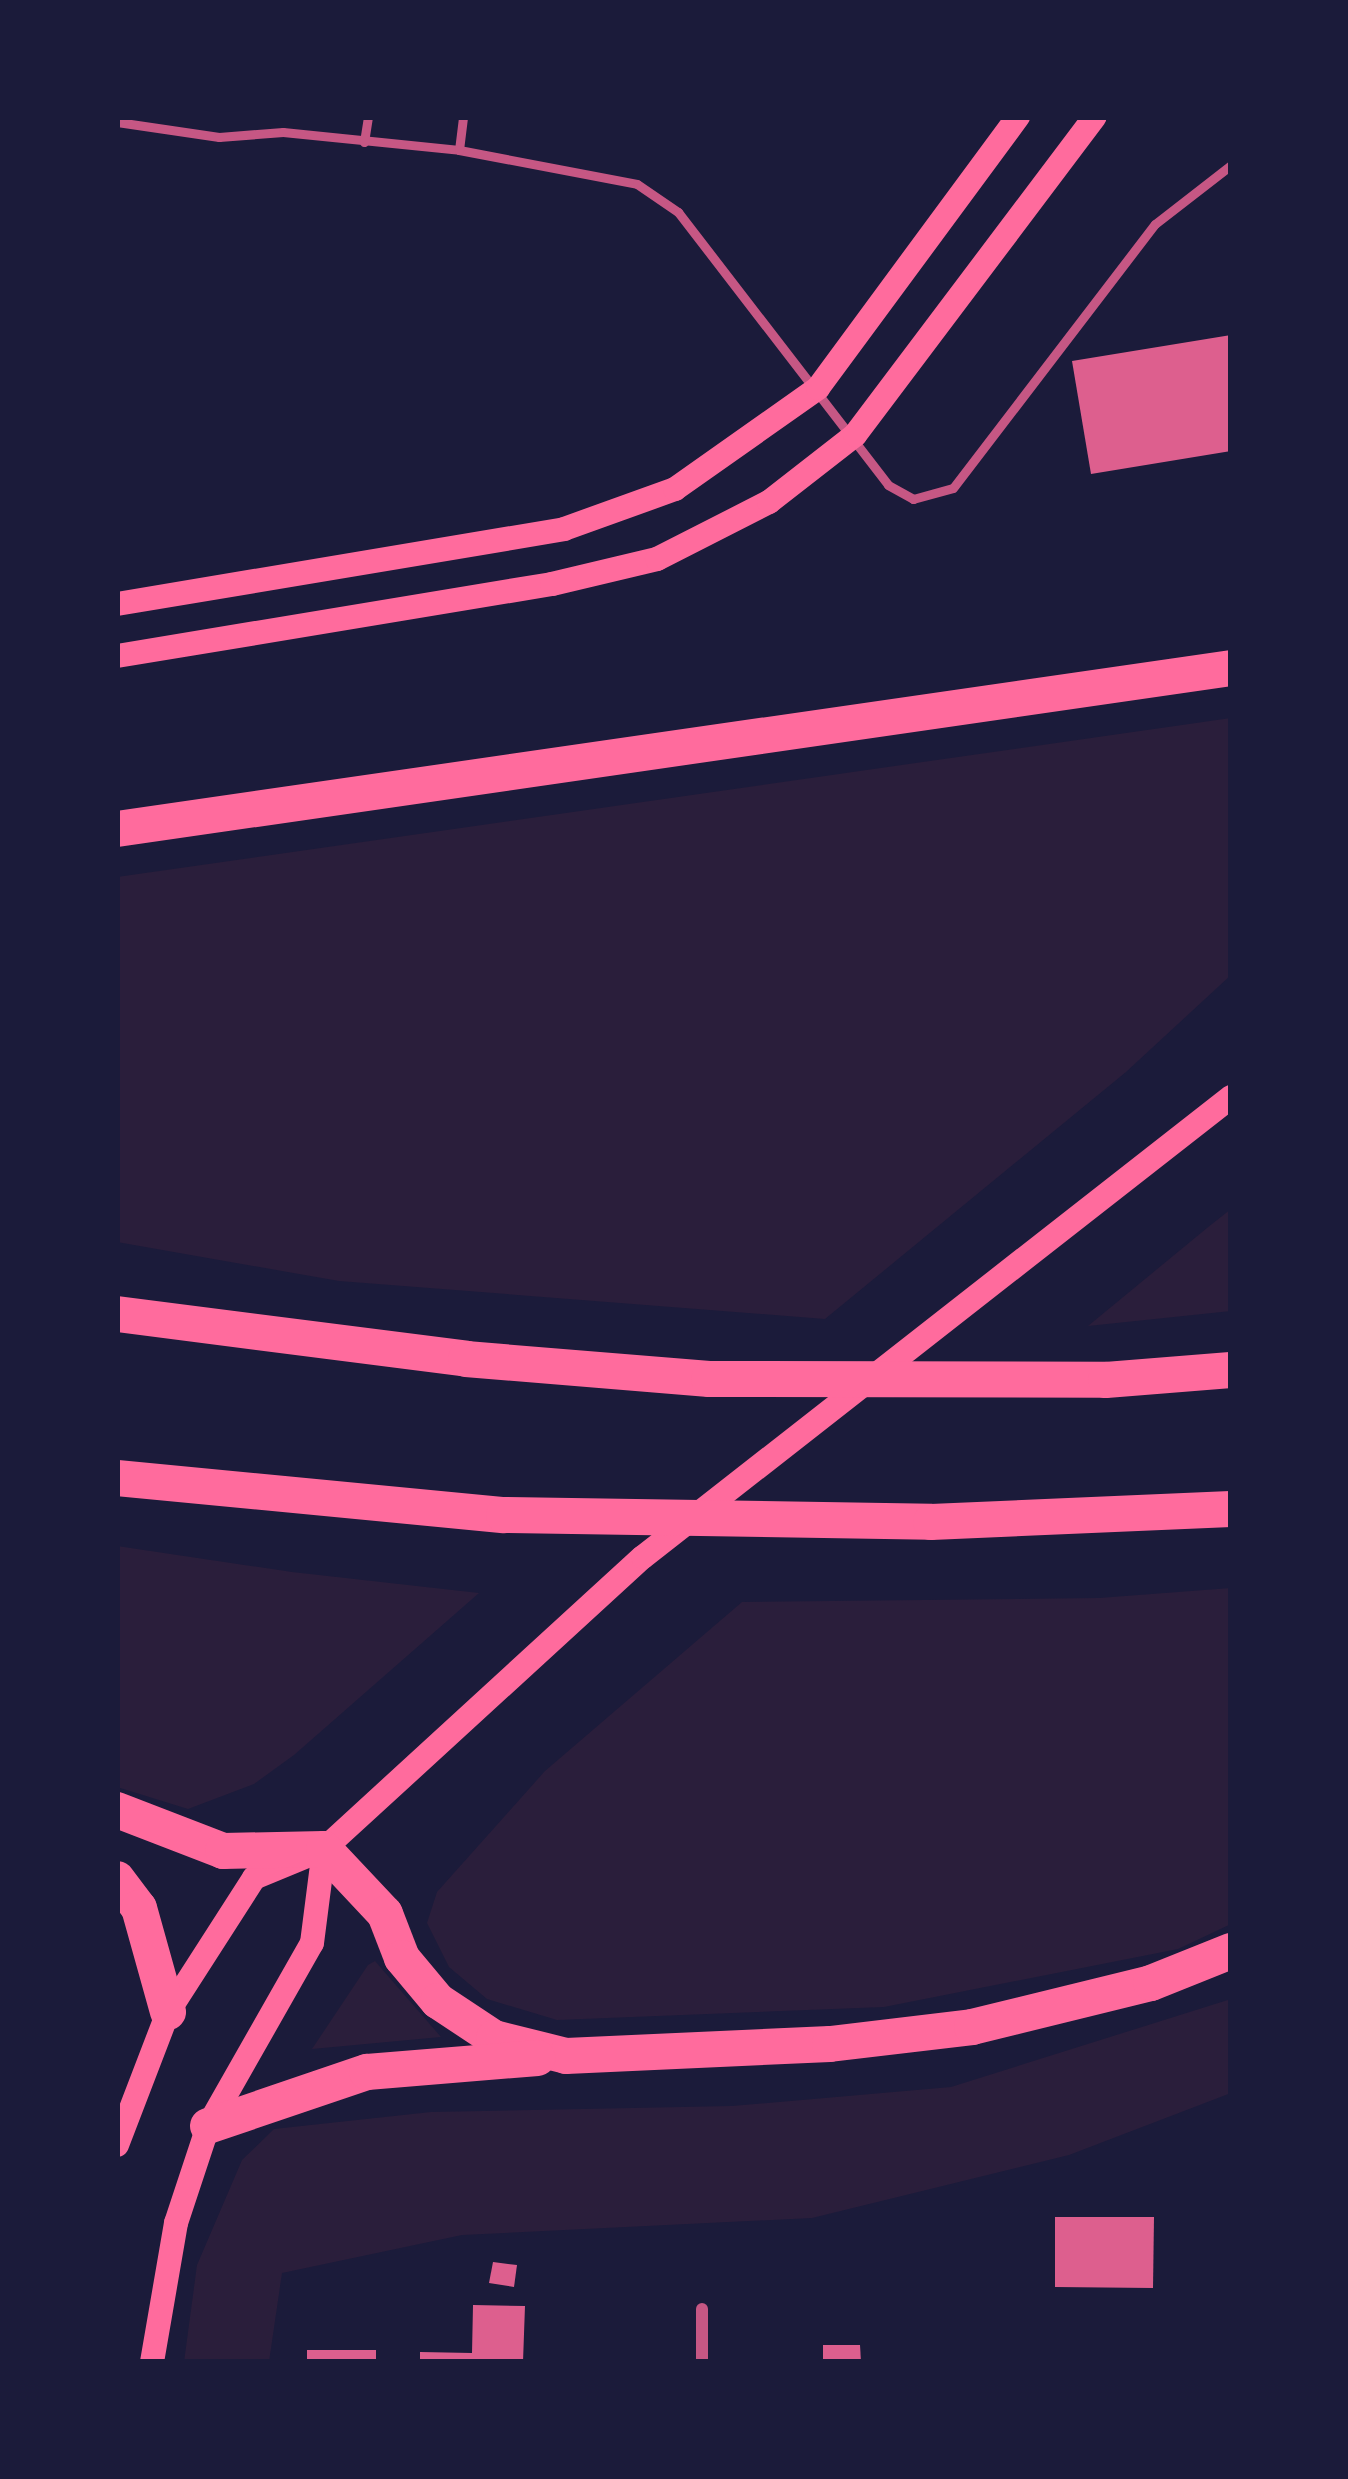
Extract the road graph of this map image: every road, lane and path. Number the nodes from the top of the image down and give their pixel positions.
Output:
1 (368, 117) edge
2 (463, 117) edge
3 (1018, 117) edge
4 (1095, 117) edge
5 (117, 122) edge
6 (364, 142) junction
7 (459, 150) junction
8 (1231, 165) edge
9 (818, 388) junction
10 (855, 435) junction
11 (117, 604) edge
12 (117, 656) edge
13 (1230, 668) edge
14 (117, 829) edge
15 (1231, 1096) edge
16 (117, 1314) edge
17 (1231, 1370) edge
18 (117, 1478) edge
19 (1231, 1510) edge
20 (117, 1810) edge
21 (324, 1849) junction
22 (117, 1879) edge
23 (1231, 1951) edge
24 (168, 2012) junction
25 (566, 2056) junction
26 (208, 2126) junction
27 (117, 2145) edge
28 (702, 2308) dead end
29 (152, 2362) edge
30 (702, 2362) edge

1 - 6 lane
2 - 7 lane
3 - 9 main road
4 - 10 main road
5 - 6 lane
6 - 7 lane
7 - 9 lane
8 - 10 lane
9 - 10 lane
9 - 11 main road
10 - 12 main road
13 - 14 highway
15 - 21 main road
16 - 17 highway
18 - 19 highway
20 - 21 highway
21 - 24 main road
21 - 25 highway
21 - 26 main road
22 - 24 highway
23 - 25 highway
24 - 27 main road
25 - 26 highway
26 - 29 main road
28 - 30 street

